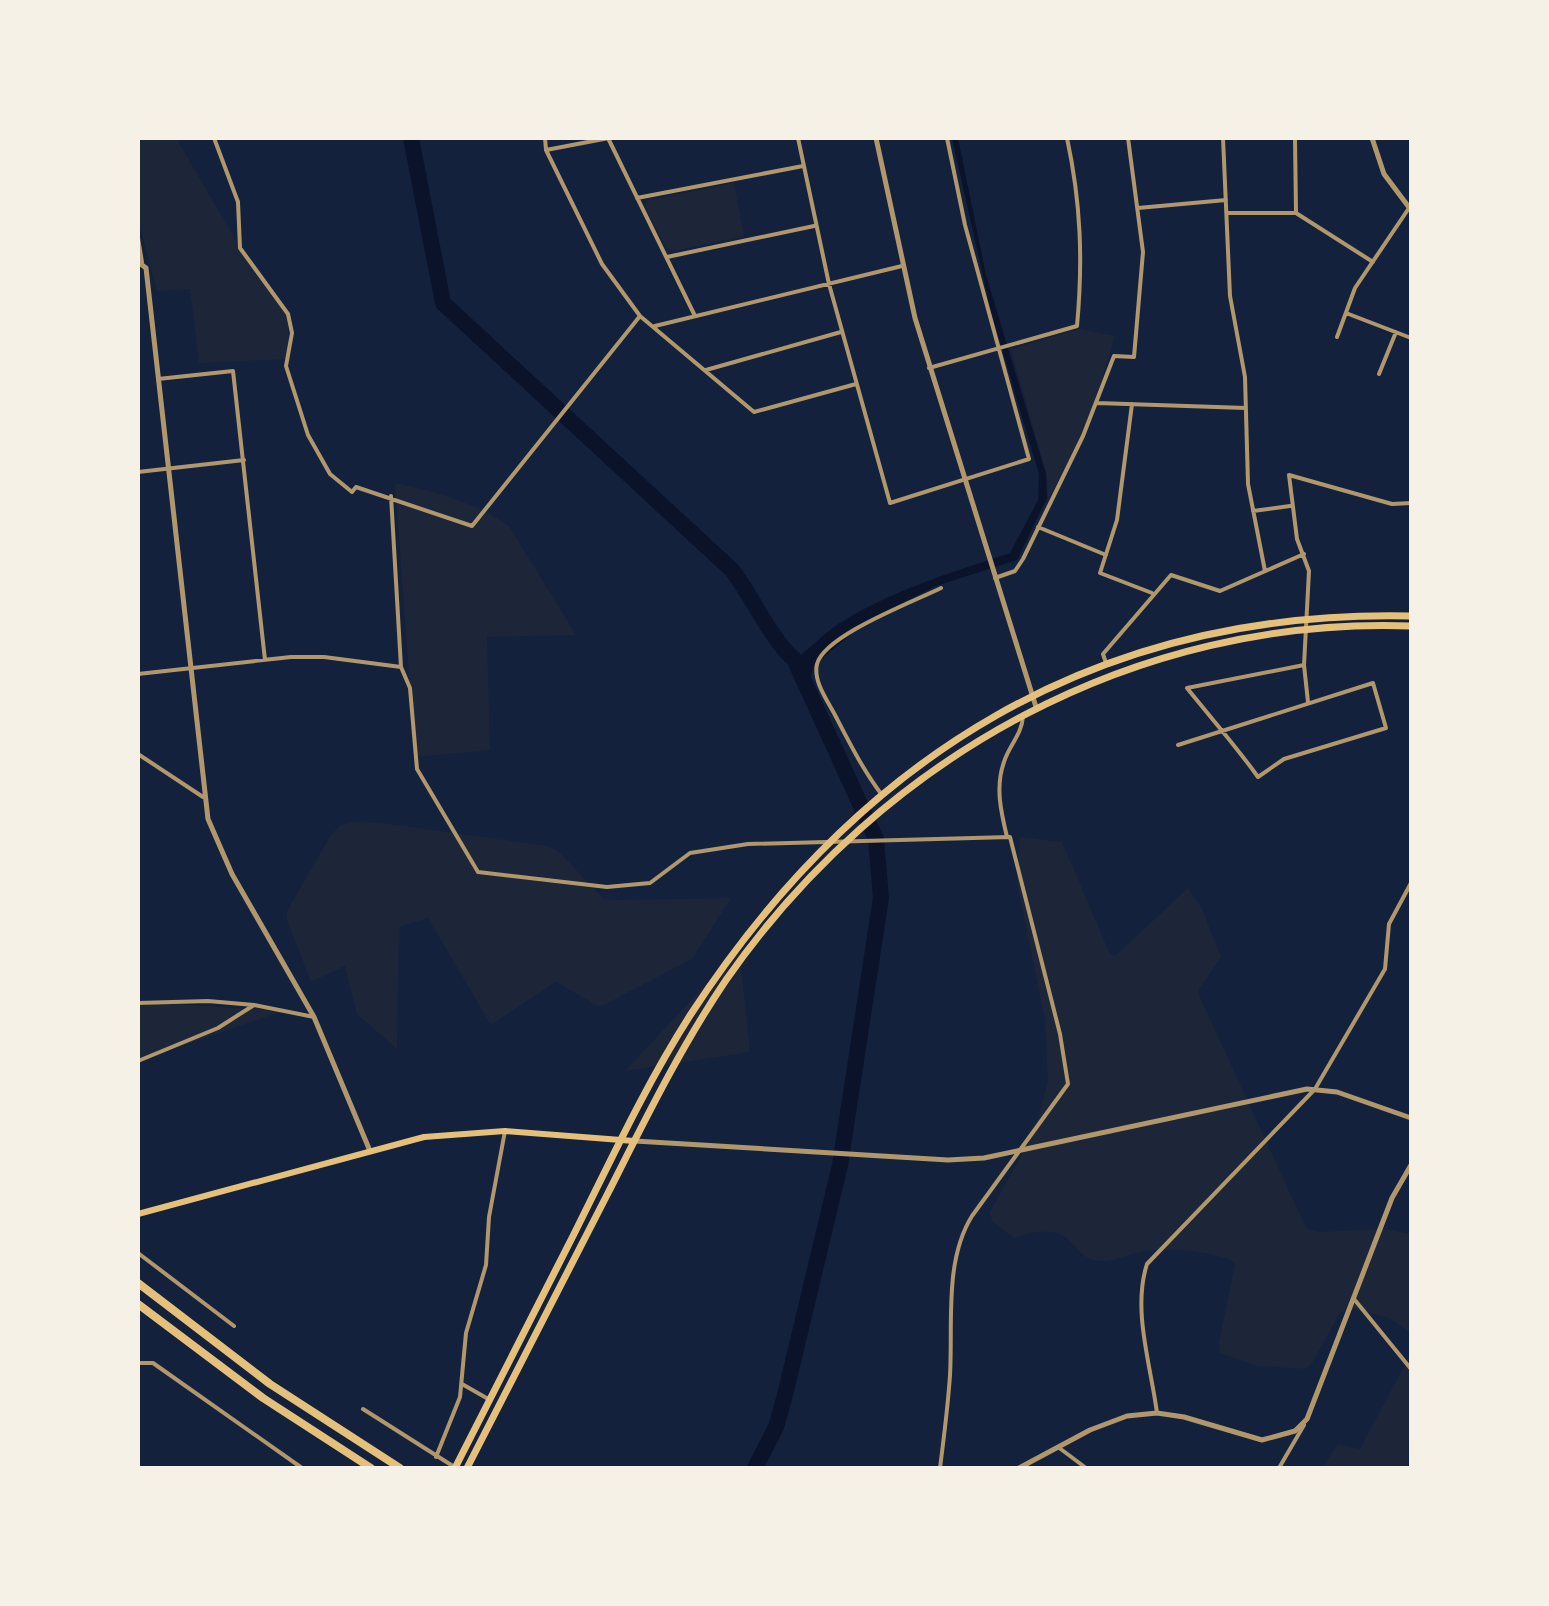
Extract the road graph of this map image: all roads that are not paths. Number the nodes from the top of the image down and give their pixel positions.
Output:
1 (214, 138) edge
2 (545, 138) edge
3 (609, 138) edge
4 (798, 138) edge
5 (876, 138) edge
6 (947, 138) edge
7 (1067, 138) edge
8 (1128, 138) edge
9 (1223, 138) edge
10 (1295, 138) edge
11 (1372, 138) edge
12 (546, 150) junction
13 (803, 166) junction
14 (637, 198) junction
15 (1226, 200) junction
16 (1138, 208) junction
17 (1410, 209) edge
18 (1227, 213) junction
19 (1296, 213) junction
20 (814, 226) junction
21 (138, 238) edge
22 (667, 257) junction
23 (140, 262) edge
24 (1373, 262) junction
25 (902, 266) junction
26 (829, 284) junction
27 (1345, 313) junction
28 (640, 316) junction
29 (695, 316) junction
30 (655, 326) junction
31 (841, 332) junction
32 (1396, 332) junction
33 (1337, 337) dead end
34 (1411, 338) edge
35 (997, 348) junction
36 (929, 368) junction
37 (706, 370) junction
38 (1379, 374) dead end
39 (158, 379) junction
40 (856, 384) junction
41 (1097, 403) junction
42 (1132, 404) junction
43 (1246, 408) junction
44 (244, 460) junction
45 (166, 469) junction
46 (138, 472) edge
47 (963, 481) junction
48 (391, 496) junction
49 (1411, 503) edge
50 (1290, 506) junction
51 (1253, 511) junction
52 (1038, 527) junction
53 (1304, 554) junction
54 (1106, 555) junction
55 (1265, 571) junction
56 (993, 575) junction
57 (941, 588) dead end
58 (1152, 593) junction
59 (1411, 616) edge
60 (1304, 619) junction
61 (1411, 626) edge
62 (1303, 629) junction
63 (265, 660) junction
64 (1106, 663) junction
65 (1304, 665) junction
66 (401, 667) junction
67 (189, 669) junction
68 (138, 674) edge
69 (1031, 695) junction
70 (1308, 702) junction
71 (1036, 707) junction
72 (1024, 714) junction
73 (1220, 729) junction
74 (1178, 745) dead end
75 (138, 754) edge
76 (880, 796) junction
77 (203, 797) junction
78 (1007, 837) junction
79 (843, 842) junction
80 (827, 843) junction
81 (1411, 883) edge
82 (138, 1003) edge
83 (254, 1005) junction
84 (314, 1017) junction
85 (138, 1061) edge
86 (1315, 1089) junction
87 (1411, 1118) edge
88 (505, 1131) junction
89 (621, 1140) junction
90 (634, 1141) junction
91 (370, 1151) junction
92 (1019, 1152) junction
93 (1411, 1165) edge
94 (138, 1214) edge
95 (138, 1253) edge
96 (138, 1283) edge
97 (1354, 1299) junction
98 (138, 1304) edge
99 (234, 1326) dead end
100 (138, 1363) edge
101 (1411, 1369) edge
102 (462, 1384) junction
103 (490, 1400) junction
104 (363, 1409) dead end
105 (1157, 1413) junction
106 (1307, 1419) junction
107 (1058, 1447) junction
108 (436, 1457) junction
109 (302, 1468) edge
110 (371, 1468) edge
111 (400, 1468) edge
112 (456, 1468) edge
113 (467, 1468) edge
114 (940, 1468) edge
115 (1019, 1468) edge
116 (1086, 1468) edge
117 (1279, 1468) edge

1 - 48 street
2 - 12 street
3 - 12 street
3 - 14 street
4 - 13 street
5 - 25 street
6 - 35 street
7 - 35 street
8 - 16 street
9 - 15 street
10 - 19 street
11 - 17 street
12 - 28 street
13 - 14 street
13 - 20 street
14 - 22 street
15 - 16 street
15 - 18 street
16 - 41 street
17 - 24 street
18 - 19 street
18 - 43 street
19 - 24 street
20 - 22 street
20 - 26 street
21 - 23 street
22 - 29 street
23 - 39 street
24 - 27 street
25 - 26 street
25 - 36 street
26 - 29 street
26 - 31 street
27 - 32 street
27 - 33 street
28 - 30 street
28 - 48 street
29 - 30 street
30 - 37 street
31 - 37 street
31 - 40 street
32 - 34 street
32 - 38 street
35 - 36 street
35 - 47 street
36 - 47 street
37 - 40 street
39 - 44 street
39 - 45 street
40 - 47 street
41 - 42 street
41 - 52 street
42 - 43 street
42 - 54 street
43 - 51 street
44 - 45 street
44 - 63 street
45 - 46 street
45 - 67 street
47 - 56 street
48 - 66 street
49 - 50 street
50 - 51 street
50 - 53 street
51 - 55 street
52 - 54 street
52 - 56 street
53 - 55 street
53 - 60 street
54 - 58 street
55 - 58 street
56 - 69 street
57 - 76 street
58 - 64 street
59 - 60 highway
60 - 62 street
60 - 64 highway
61 - 62 highway
62 - 65 street
62 - 71 highway
63 - 66 street
63 - 67 street
64 - 69 highway
65 - 70 street
65 - 73 street
66 - 80 street
67 - 68 street
67 - 77 street
69 - 71 street
69 - 76 highway
70 - 73 street
70 - 73 street
71 - 72 highway
72 - 78 street
72 - 79 highway
73 - 74 street
75 - 77 street
76 - 80 highway
77 - 84 street
78 - 79 street
78 - 92 street
79 - 80 street
79 - 90 highway
80 - 89 highway
81 - 86 street
82 - 83 street
83 - 84 street
83 - 85 street
84 - 91 street
86 - 87 street
86 - 92 street
86 - 105 street
88 - 89 main road
88 - 91 main road
88 - 102 street
89 - 90 main road
89 - 103 highway
90 - 92 street
90 - 113 highway
91 - 94 main road
92 - 114 street
93 - 97 street
95 - 99 street
96 - 111 highway
97 - 101 street
97 - 106 street
98 - 110 highway
100 - 109 street
102 - 103 street
102 - 108 street
103 - 112 highway
104 - 108 street
105 - 106 street
105 - 107 street
106 - 117 street
107 - 115 street
107 - 116 street
108 - 112 street

